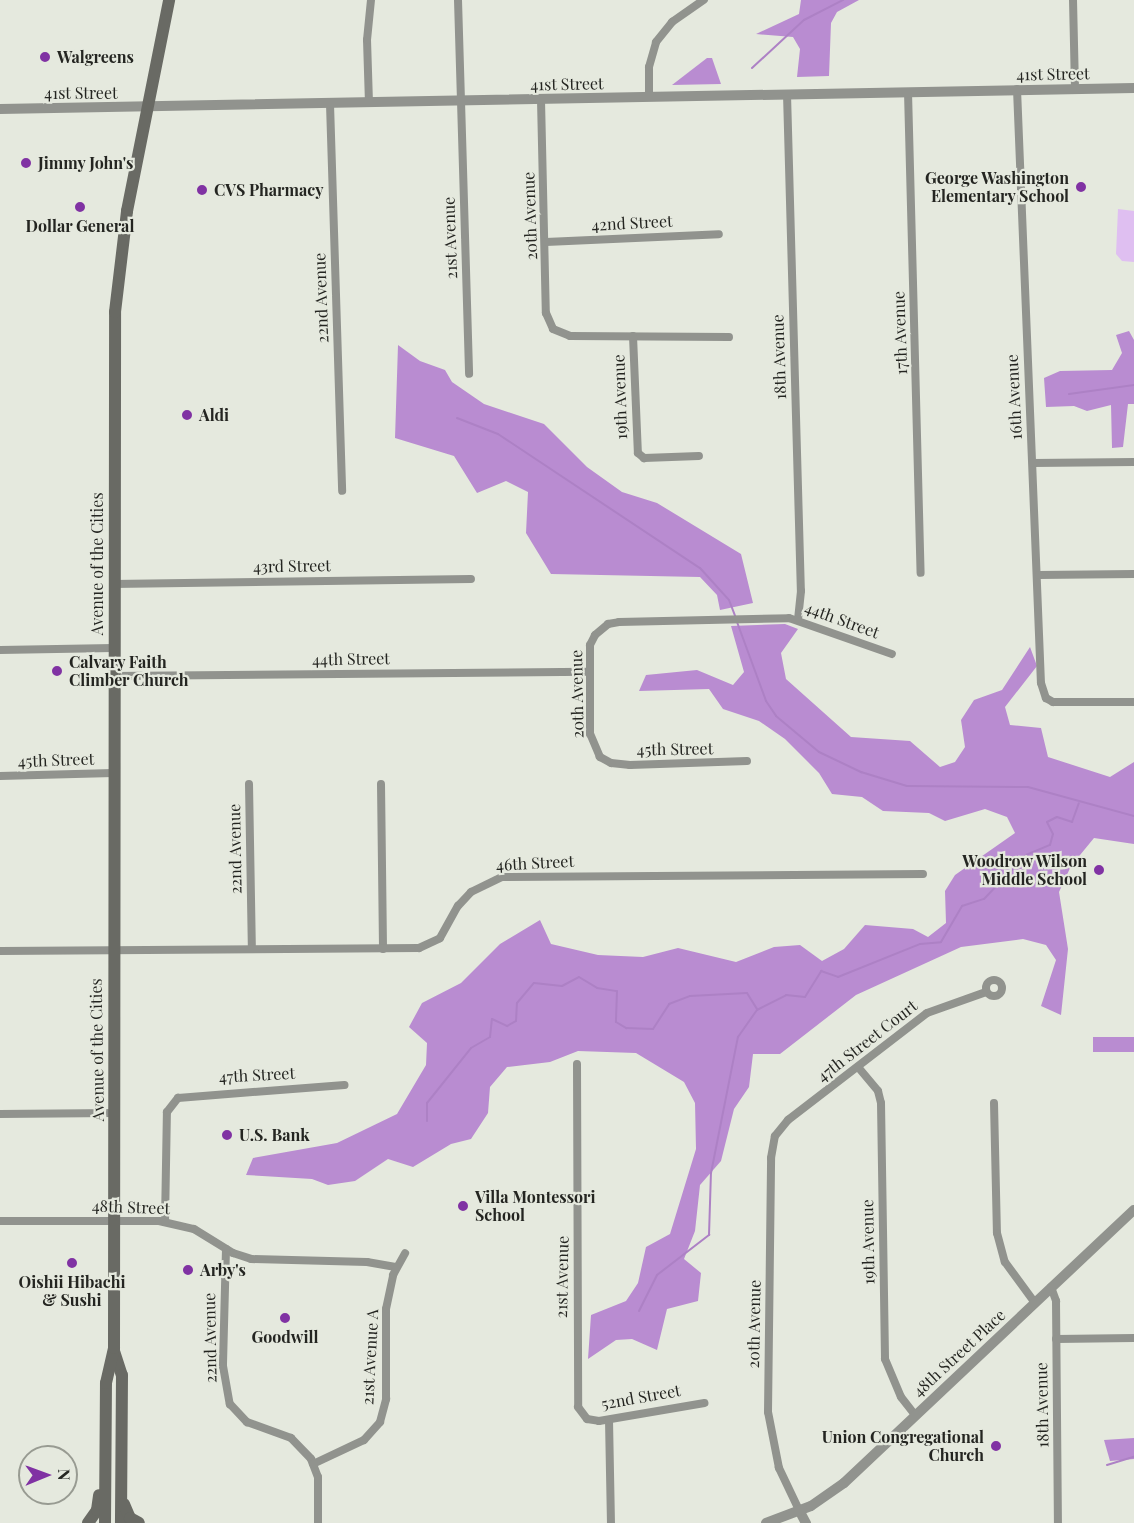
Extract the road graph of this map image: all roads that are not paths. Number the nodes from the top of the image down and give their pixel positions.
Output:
1 (169, 0) edge
2 (371, 0) edge
3 (458, 0) edge
4 (704, 0) edge
5 (1073, 0) edge
6 (1134, 87) edge
7 (1017, 89) junction
8 (1075, 89) junction
9 (908, 92) junction
10 (787, 94) junction
11 (649, 97) junction
12 (541, 100) junction
13 (461, 101) junction
14 (369, 103) junction
15 (330, 104) junction
16 (147, 107) junction
17 (0, 109) edge
18 (719, 234) dead end
19 (546, 242) junction
20 (633, 336) junction
21 (729, 337) dead end
22 (469, 374) dead end
23 (699, 456) dead end
24 (1134, 462) edge
25 (1032, 463) junction
26 (342, 491) dead end
27 (921, 573) dead end
28 (1134, 574) edge
29 (1039, 575) junction
30 (471, 579) dead end
31 (113, 584) junction
32 (798, 618) junction
33 (603, 627) joint
34 (113, 648) junction
35 (0, 650) edge
36 (892, 654) dead end
37 (589, 672) junction
38 (112, 676) junction
39 (1134, 702) edge
40 (605, 760) joint
41 (747, 761) dead end
42 (113, 773) junction
43 (0, 776) edge
44 (249, 784) dead end
45 (381, 784) dead end
46 (923, 874) dead end
47 (252, 949) junction
48 (383, 949) junction
49 (112, 950) junction
50 (0, 951) edge
51 (986, 992) dead end
52 (577, 1064) dead end
53 (858, 1067) junction
54 (344, 1085) dead end
55 (994, 1103) dead end
56 (114, 1113) junction
57 (0, 1114) edge
58 (777, 1132) joint
59 (1134, 1210) edge
60 (0, 1221) edge
61 (115, 1221) junction
62 (165, 1222) junction
63 (226, 1249) junction
64 (405, 1253) dead end
65 (396, 1267) junction
66 (1051, 1287) junction
67 (1035, 1303) junction
68 (1134, 1338) edge
69 (1056, 1339) junction
70 (114, 1348) junction
71 (106, 1383) junction
72 (704, 1403) dead end
73 (915, 1415) junction
74 (584, 1417) joint
75 (609, 1420) junction
76 (313, 1464) junction
77 (121, 1491) junction
78 (799, 1510) junction
79 (88, 1523) edge
80 (105, 1523) edge
81 (121, 1523) edge
82 (139, 1523) edge
83 (318, 1523) edge
84 (611, 1523) edge
85 (766, 1523) edge
86 (806, 1523) edge
87 (1058, 1523) edge

1 - 16 main road, Avenue of the Cities
2 - 14 street
3 - 13 street
4 - 11 street
5 - 8 street
6 - 8 street, 41st Street
7 - 8 street, 41st Street
7 - 9 street, 41st Street
7 - 25 street, 16th Avenue
9 - 10 street, 41st Street
9 - 27 street, 17th Avenue
10 - 11 street, 41st Street
10 - 32 street, 18th Avenue
11 - 12 street, 41st Street
12 - 13 street, 41st Street
12 - 19 street, 20th Avenue
13 - 14 street, 41st Street
13 - 22 street, 21st Avenue
14 - 15 street, 41st Street
15 - 16 street, 41st Street
15 - 26 street, 22nd Avenue
16 - 17 street, 41st Street
16 - 31 main road, Avenue of the Cities
18 - 19 street, 42nd Street
19 - 20 street, 20th Avenue
20 - 21 street
20 - 23 street, 19th Avenue
24 - 25 street
25 - 29 street, 16th Avenue
28 - 29 street
29 - 39 street, 16th Avenue
30 - 31 street, 43rd Street
31 - 34 main road, Avenue of the Cities
32 - 33 street, 44th Street
32 - 36 street, 44th Street
33 - 37 street, 20th Avenue
34 - 35 street
34 - 38 main road, Avenue of the Cities
37 - 38 street, 44th Street
37 - 40 street, 20th Avenue
38 - 42 main road, Avenue of the Cities
40 - 41 street, 45th Street
42 - 43 street, 45th Street
42 - 49 main road, Avenue of the Cities
44 - 47 street, 22nd Avenue
45 - 48 street
46 - 48 street, 46th Street
47 - 48 street, 46th Street
47 - 49 street, 46th Street
49 - 50 street, 46th Street
49 - 56 main road, Avenue of the Cities
51 - 53 street, 47th Street Court
52 - 74 street, 21st Avenue
53 - 58 street, 47th Street Court
53 - 73 street, 19th Avenue
54 - 62 street, 47th Street
55 - 67 street
56 - 57 street
56 - 61 main road, Avenue of the Cities
58 - 78 street, 20th Avenue
59 - 66 street, 48th Street Place
60 - 61 street, 48th Street
61 - 62 street, 48th Street
61 - 70 main road, Avenue of the Cities
62 - 63 street, 48th Street
63 - 65 street, 48th Street
63 - 76 street, 22nd Avenue
64 - 65 street, 21st Avenue A
65 - 76 street, 21st Avenue A
66 - 67 street, 48th Street Place
66 - 69 street, 18th Avenue
67 - 73 street, 48th Street Place
68 - 69 street
69 - 87 street, 18th Avenue
70 - 71 main road, Avenue of the Cities
70 - 77 main road, Avenue of the Cities
71 - 79 main road
71 - 80 main road, Avenue of the Cities
72 - 75 street, 52nd Street
73 - 78 street, 48th Street Place
74 - 75 street, 52nd Street
75 - 84 street
76 - 83 street
77 - 81 main road, Avenue of the Cities
77 - 82 main road
78 - 85 street, 48th Street Place
78 - 86 street

